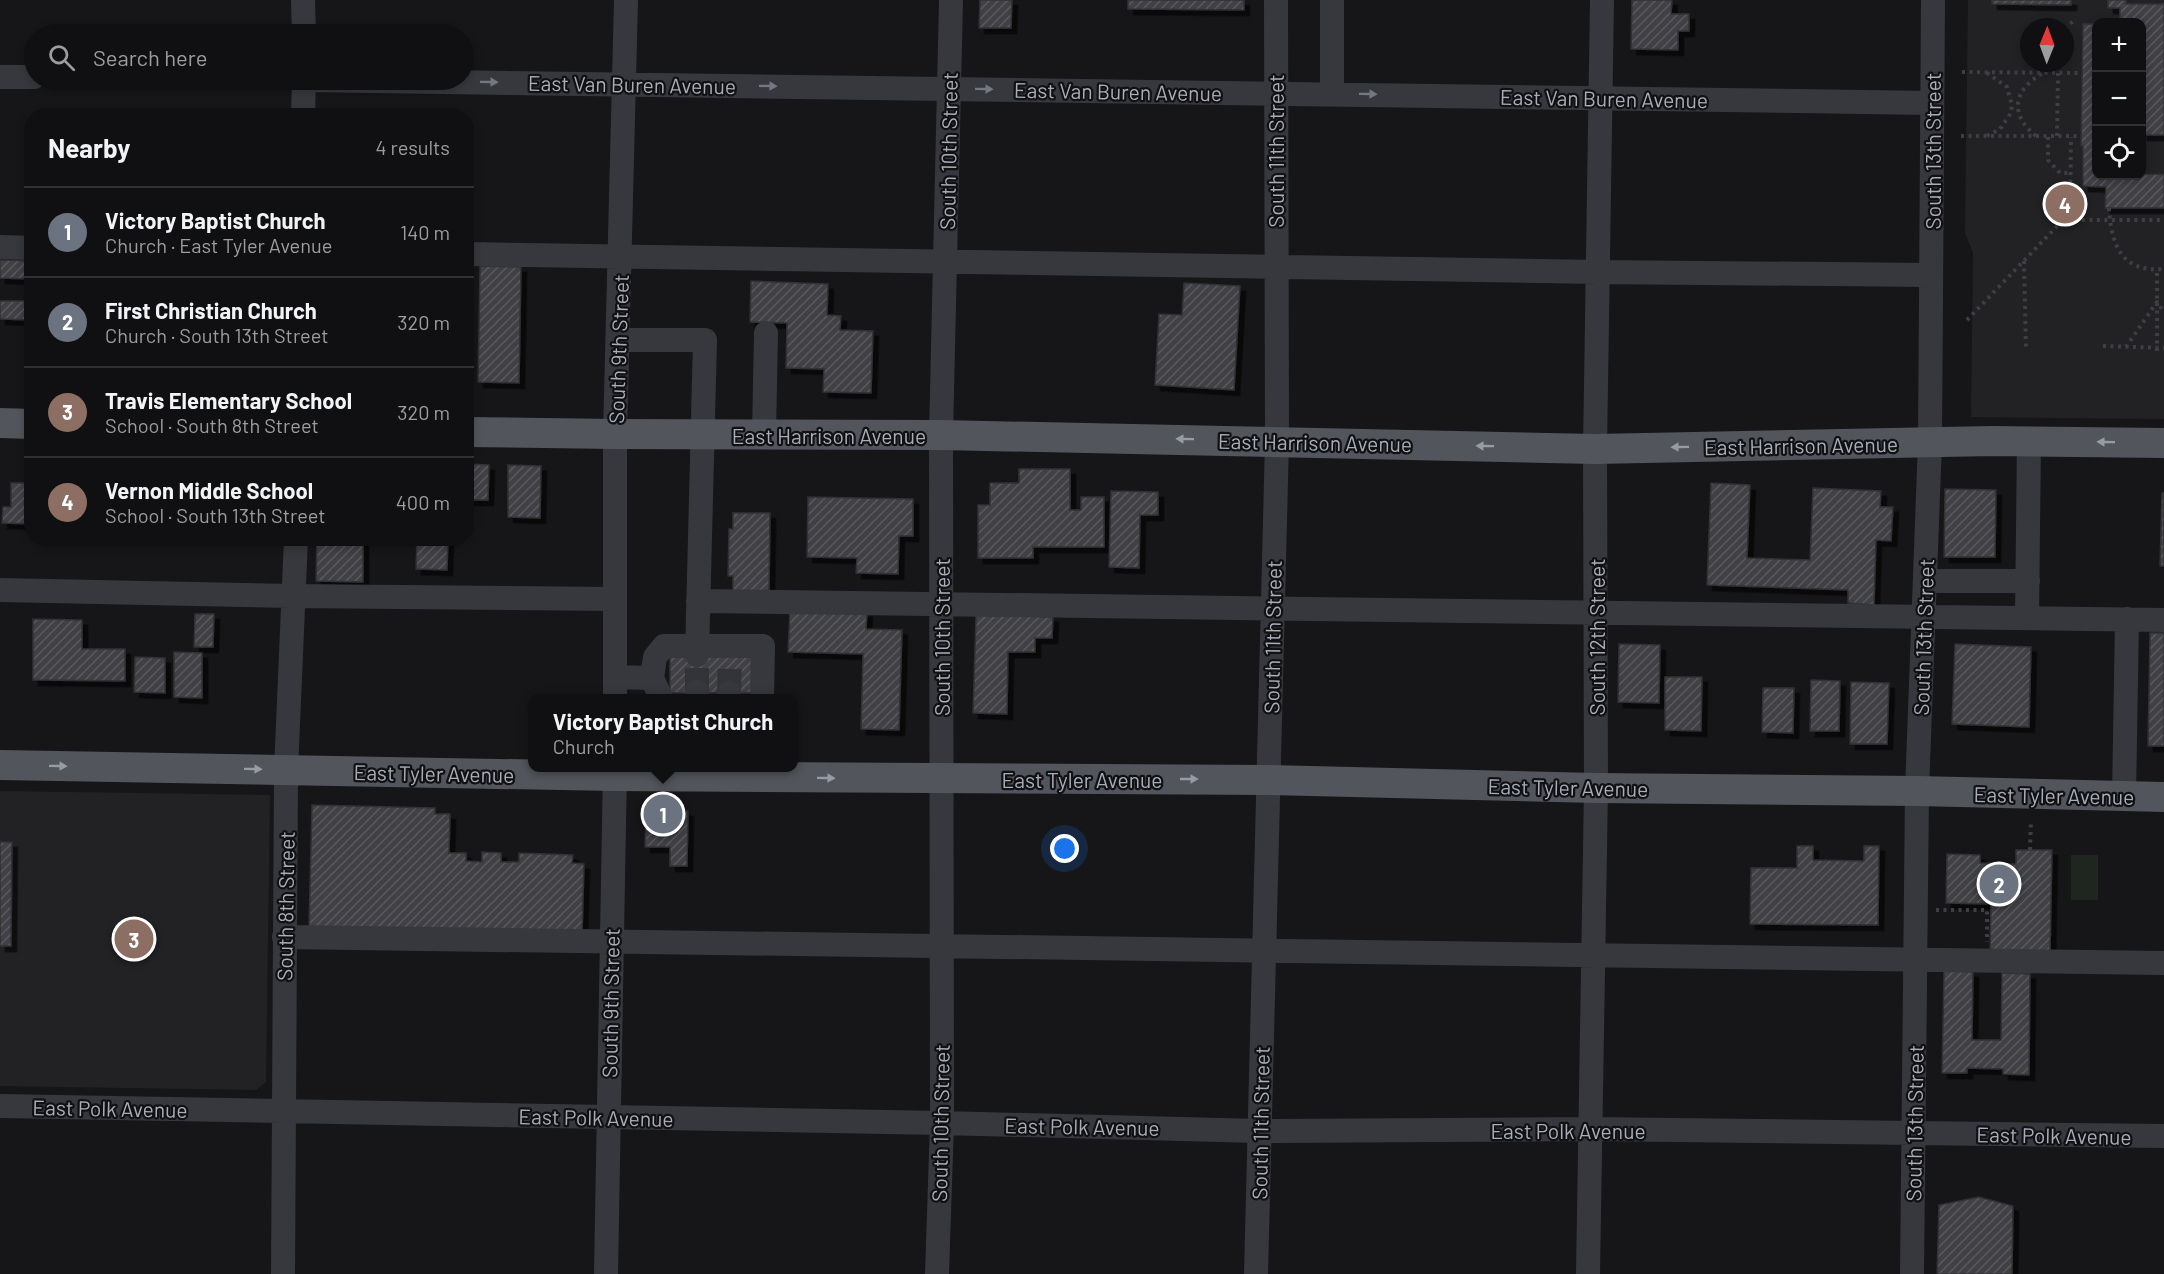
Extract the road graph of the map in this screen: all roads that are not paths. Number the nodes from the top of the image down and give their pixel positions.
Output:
1 (303, 0) edge
2 (626, 0) edge
3 (951, 0) edge
4 (1276, 0) edge
5 (1332, 0) edge
6 (1602, 0) edge
7 (1933, 0) edge
8 (303, 24) edge
9 (0, 77) edge
10 (24, 77) edge
11 (474, 82) edge
12 (625, 84) junction
13 (950, 88) junction
14 (304, 90) edge
15 (1275, 93) junction
16 (1332, 94) junction
17 (1600, 98) junction
18 (1932, 103) junction
19 (303, 108) edge
20 (0, 247) edge
21 (24, 248) edge
22 (474, 254) edge
23 (621, 256) junction
24 (945, 261) junction
25 (1276, 266) junction
26 (1598, 272) junction
27 (1931, 275) junction
28 (766, 333) dead end
29 (618, 340) junction
30 (0, 423) edge
31 (24, 424) edge
32 (474, 432) edge
33 (615, 434) junction
34 (702, 434) junction
35 (764, 434) junction
36 (941, 435) junction
37 (1277, 441) junction
38 (2029, 441) junction
39 (1930, 442) junction
40 (2164, 443) edge
41 (1595, 449) junction
42 (296, 546) edge
43 (1925, 581) junction
44 (2028, 581) junction
45 (0, 590) edge
46 (293, 596) junction
47 (615, 599) junction
48 (698, 600) junction
49 (940, 603) junction
50 (1272, 607) junction
51 (1595, 613) junction
52 (1924, 615) junction
53 (2027, 617) junction
54 (2127, 619) junction
55 (2164, 620) edge
56 (697, 651) junction
57 (615, 688) edge
58 (657, 688) edge
59 (762, 694) edge
60 (0, 765) edge
61 (286, 770) junction
62 (528, 771) edge
63 (615, 772) edge
64 (761, 772) edge
65 (940, 779) junction
66 (1268, 780) junction
67 (1596, 788) junction
68 (1917, 791) junction
69 (2124, 796) junction
70 (2164, 797) edge
71 (285, 937) junction
72 (611, 941) junction
73 (941, 947) junction
74 (1264, 950) junction
75 (1593, 954) junction
76 (1915, 960) junction
77 (2164, 963) edge
78 (0, 1106) edge
79 (283, 1111) junction
80 (609, 1117) junction
81 (942, 1123) junction
82 (1590, 1129) junction
83 (1260, 1131) junction
84 (1914, 1133) junction
85 (2164, 1136) edge
86 (283, 1274) edge
87 (606, 1274) edge
88 (937, 1274) edge
89 (1256, 1274) edge
90 (1588, 1274) edge
91 (1912, 1274) edge

1 - 8 street
2 - 12 street, South 9th Street
3 - 13 street, South 10th Street
4 - 15 street, South 11th Street
5 - 16 street
6 - 17 street, South 12th Street
7 - 18 street, South 13th Street
9 - 10 street
11 -> 12 street, East Van Buren Avenue
12 -> 13 street, East Van Buren Avenue
12 - 23 street, South 9th Street
13 -> 15 street, East Van Buren Avenue
13 - 24 street, South 10th Street
14 - 19 street
15 - 16 street, East Van Buren Avenue
15 - 25 street, South 11th Street
16 -> 17 street, East Van Buren Avenue
17 - 18 street, East Van Buren Avenue
17 - 26 street, South 12th Street
18 - 27 street, South 13th Street
20 - 21 street
22 - 23 street
23 - 24 street
23 - 29 street, South 9th Street
24 - 25 street
24 - 36 street, South 10th Street
25 - 26 street
25 - 37 street, South 11th Street
26 - 27 street
26 - 41 street, South 12th Street
27 - 39 street, South 13th Street
28 - 35 street
29 - 33 street, South 9th Street
29 - 34 street
30 - 31 main road
32 - 33 main road, East Harrison Avenue
33 - 34 main road, East Harrison Avenue
33 - 47 street, South 9th Street
34 - 35 main road, East Harrison Avenue
34 - 48 street
35 - 36 main road, East Harrison Avenue
37 -> 36 main road, East Harrison Avenue
36 - 49 street, South 10th Street
41 -> 37 main road, East Harrison Avenue
37 - 50 street, South 11th Street
38 - 39 main road, East Harrison Avenue
40 -> 38 main road, East Harrison Avenue
38 - 44 street
39 -> 41 main road, East Harrison Avenue
39 - 43 street, South 13th Street
41 - 51 street, South 12th Street
42 - 46 street, South 8th Street
43 - 44 street
43 - 52 street, South 13th Street
44 - 53 street
45 - 46 street
46 - 47 street
46 - 61 street, South 8th Street
47 - 57 street, South 9th Street
48 - 49 street
48 - 56 street
49 - 50 street
49 - 65 street, South 10th Street
50 - 51 street
50 - 66 street, South 11th Street
51 - 52 street
51 - 67 street, South 12th Street
52 - 53 street
52 - 68 street, South 13th Street
53 - 54 street
54 - 55 street
54 - 69 street
56 - 58 street
56 - 59 street
57 - 58 street
60 -> 61 main road, East Tyler Avenue
61 - 62 main road, East Tyler Avenue
61 - 71 street, South 8th Street
63 - 64 main road, East Tyler Avenue
63 - 72 street, South 9th Street
64 -> 65 main road, East Tyler Avenue
65 -> 66 main road, East Tyler Avenue
65 - 73 street, South 10th Street
66 - 67 main road, East Tyler Avenue
66 - 74 street, South 11th Street
67 - 68 main road, East Tyler Avenue
67 - 75 street, South 12th Street
68 - 69 main road, East Tyler Avenue
68 - 76 street, South 13th Street
69 - 70 main road, East Tyler Avenue
71 - 72 street
71 - 79 street, South 8th Street
72 - 73 street
72 - 80 street, South 9th Street
73 - 74 street
73 - 81 street, South 10th Street
74 - 75 street
74 - 83 street, South 11th Street
75 - 76 street
75 - 82 street, South 12th Street
76 - 77 street
76 - 84 street, South 13th Street
78 - 79 street, East Polk Avenue
79 - 80 street, East Polk Avenue
79 - 86 street, South 8th Street
80 - 81 street, East Polk Avenue
80 - 87 street, South 9th Street
81 - 83 street, East Polk Avenue
81 - 88 street, South 10th Street
82 - 83 street, East Polk Avenue
82 - 84 street, East Polk Avenue
82 - 90 street, South 12th Street
83 - 89 street, South 11th Street
84 - 85 street, East Polk Avenue
84 - 91 street, South 13th Street

